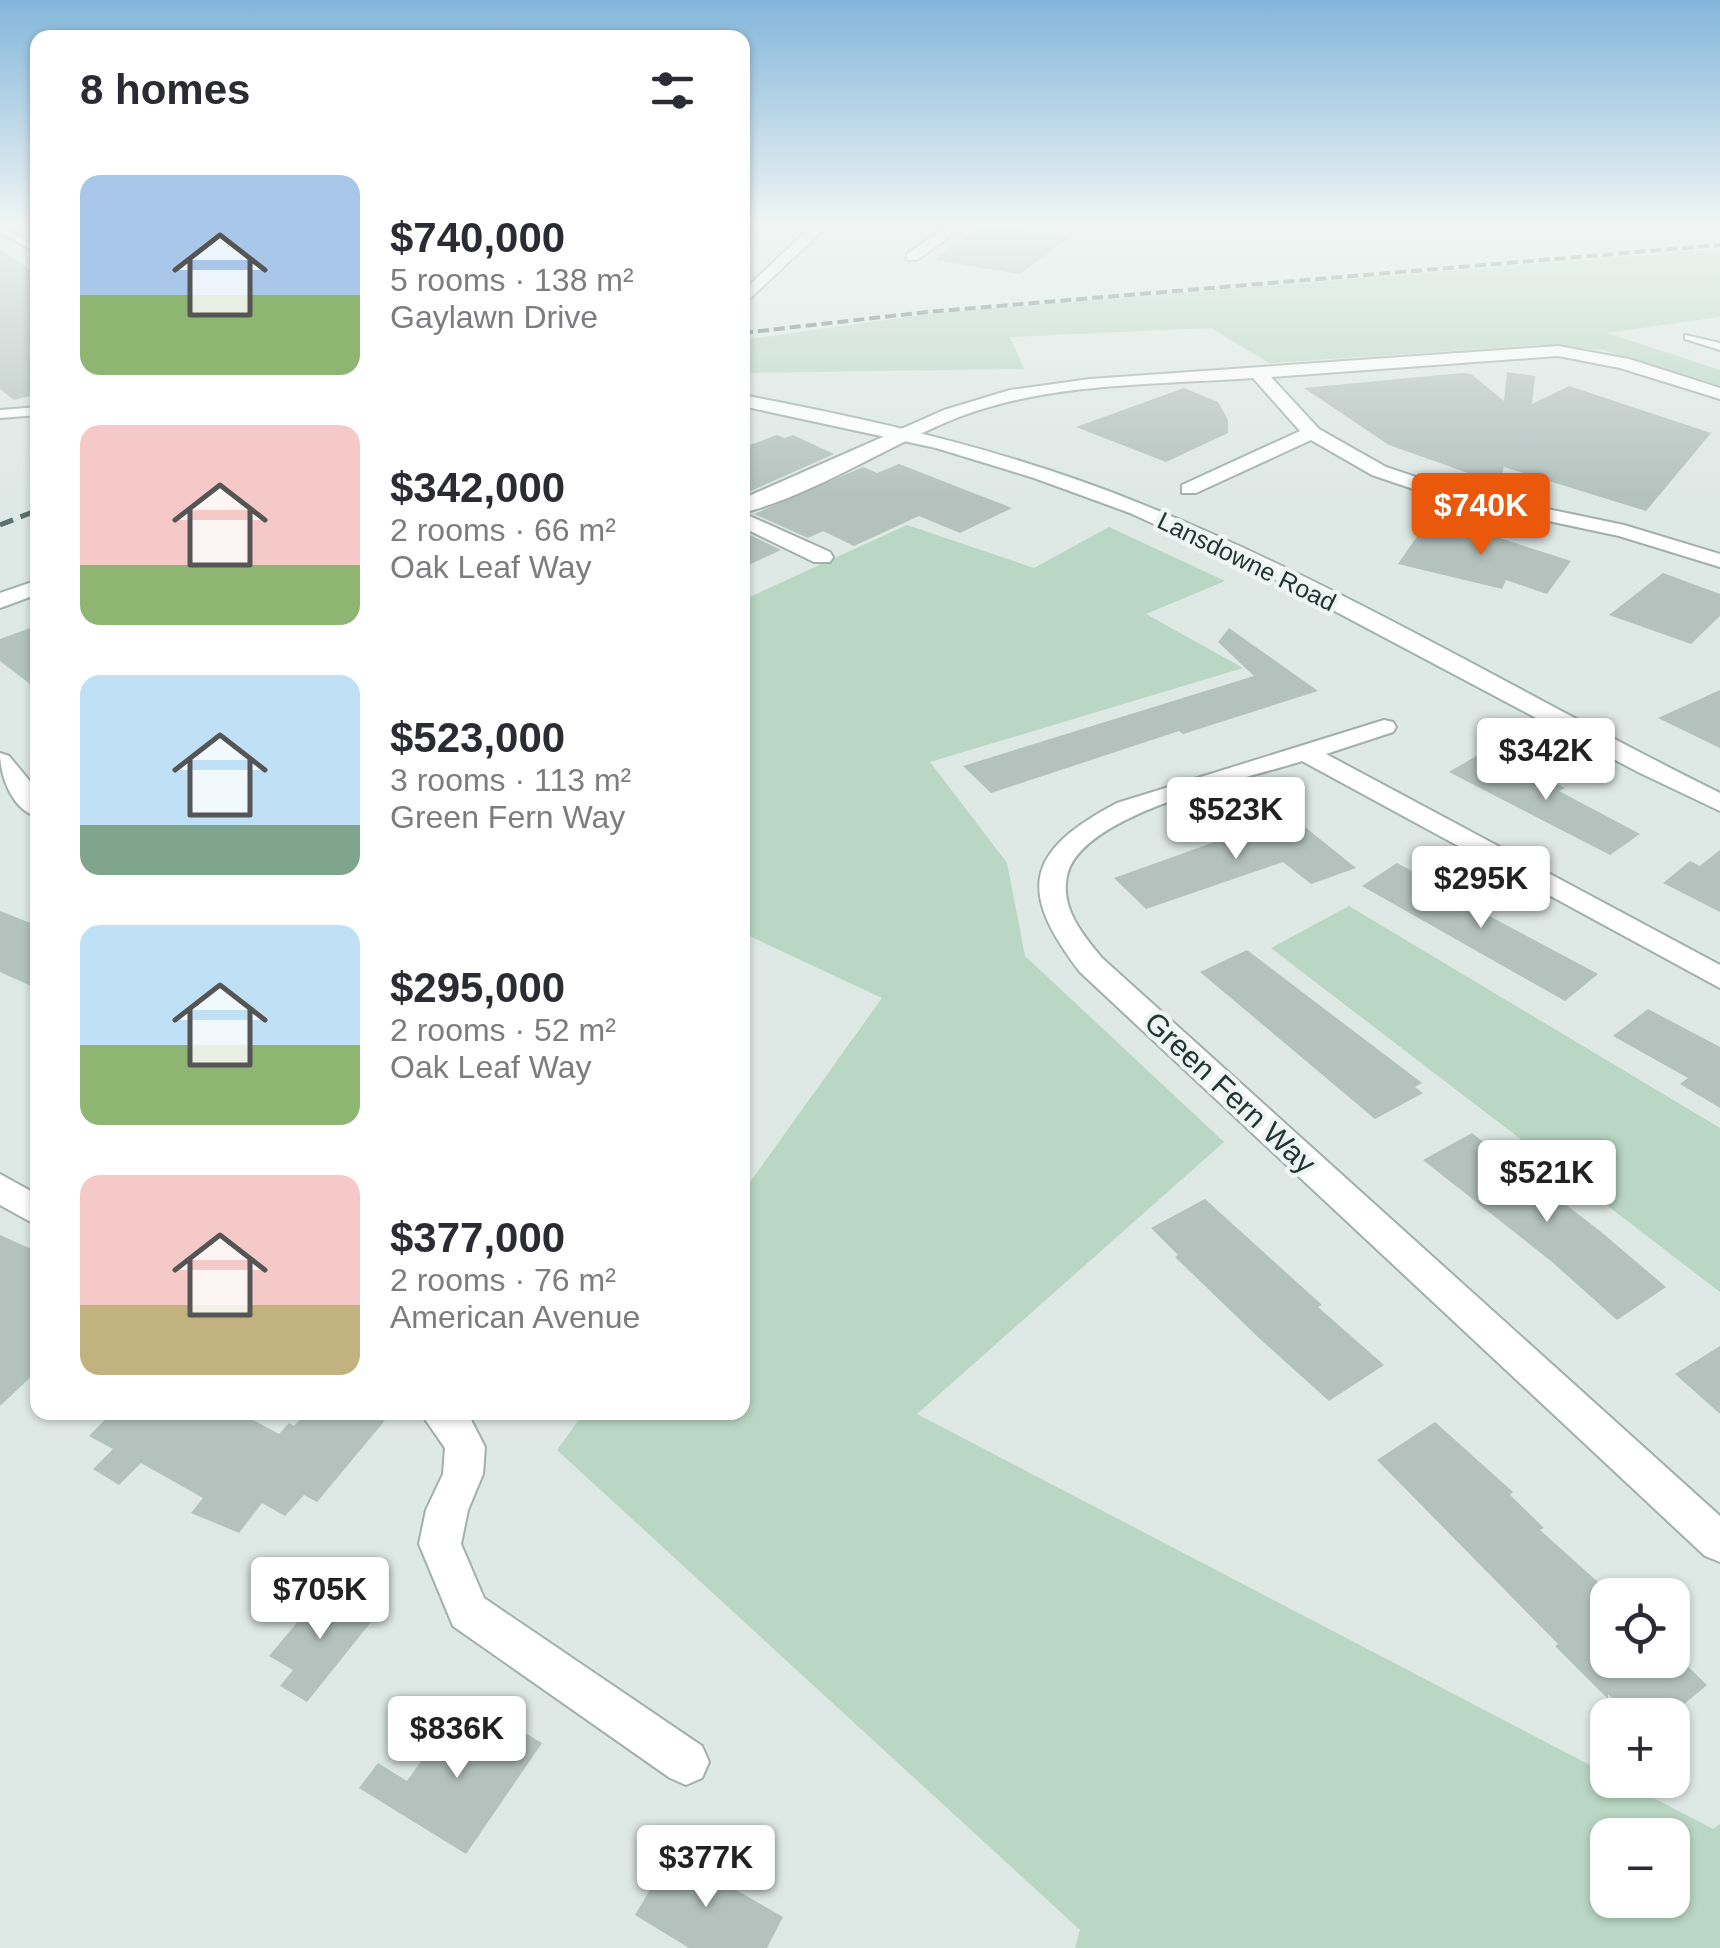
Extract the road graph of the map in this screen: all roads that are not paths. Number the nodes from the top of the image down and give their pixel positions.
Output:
1 (1688, 337) dead end
2 (1720, 347) edge
3 (1529, 352) junction
4 (1256, 372) junction
5 (1720, 394) edge
6 (750, 402) edge
7 (30, 412) edge
8 (1720, 413) edge
9 (0, 414) edge
10 (907, 434) junction
11 (1312, 434) junction
12 (1190, 489) dead end
13 (750, 503) edge
14 (750, 523) edge
15 (822, 558) dead end
16 (1720, 561) edge
17 (30, 589) edge
18 (0, 601) edge
19 (1384, 727) dead end
20 (1304, 752) junction
21 (0, 761) edge
22 (30, 800) edge
23 (1720, 803) edge
24 (30, 804) edge
25 (0, 806) edge
26 (1720, 978) edge
27 (0, 1187) edge
28 (30, 1208) edge
29 (449, 1420) edge
30 (1720, 1542) edge
31 (686, 1762) dead end

1 - 2 lane
3 - 4 street
3 - 5 street
3 - 8 street
4 - 10 street
4 - 11 street
6 - 10 street, Lansdowne Road
7 - 9 lane
10 - 13 street
10 - 23 street, Lansdowne Road
11 - 12 street
11 - 16 street
14 - 15 street
17 - 18 street
19 - 20 street, Green Fern Way
20 - 26 street
20 - 30 street, Green Fern Way
21 - 22 street
24 - 25 street
27 - 28 street
29 - 31 street

